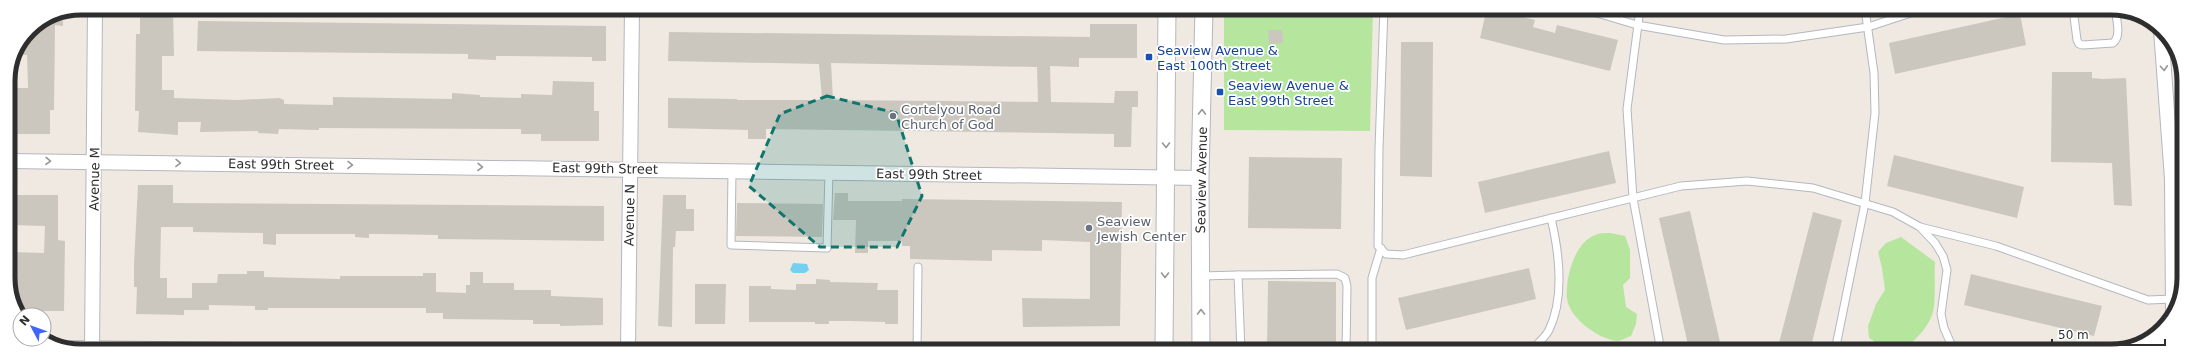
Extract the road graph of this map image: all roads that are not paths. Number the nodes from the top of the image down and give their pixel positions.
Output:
1 (95, 15) edge
2 (632, 15) edge
3 (1167, 15) edge
4 (1204, 15) edge
5 (1384, 15) edge
6 (1603, 15) edge
7 (1639, 15) edge
8 (1866, 15) edge
9 (1905, 15) edge
10 (2074, 15) edge
11 (2116, 16) edge
12 (1637, 25) junction
13 (1868, 27) junction
14 (2162, 39) edge
15 (15, 161) edge
16 (94, 162) junction
17 (630, 168) junction
18 (732, 170) junction
19 (829, 172) junction
20 (1166, 178) junction
21 (1200, 178) junction
22 (1633, 198) junction
23 (1865, 203) junction
24 (1551, 218) junction
25 (1920, 227) junction
26 (1381, 248) junction
27 (918, 266) dead end
28 (1201, 276) junction
29 (1238, 276) junction
30 (2173, 300) edge
31 (2171, 304) edge
32 (92, 344) edge
33 (628, 344) edge
34 (917, 344) edge
35 (1164, 344) edge
36 (1201, 344) edge
37 (1241, 344) edge
38 (1346, 344) edge
39 (1372, 344) edge
40 (1536, 344) edge
41 (1660, 344) edge
42 (1836, 344) edge
43 (1951, 344) edge

1 - 16 street, Avenue M
2 - 17 street, Avenue N
3 -> 20 street
21 -> 4 street, Seaview Avenue
5 - 26 lane
6 - 12 lane
7 - 12 lane
8 - 13 lane
9 - 13 lane
10 - 11 lane
12 - 13 lane
12 - 22 lane
13 - 23 lane
14 -> 30 street
15 -> 16 street, East 99th Street
16 -> 17 street, East 99th Street
16 - 32 street, Avenue M
17 - 18 street, East 99th Street
17 - 33 street, Avenue N
18 - 19 street, East 99th Street
18 - 19 lane
19 - 20 street, East 99th Street
20 - 21 street, East 99th Street
20 -> 35 street
21 - 28 street, Seaview Avenue
22 - 23 lane
22 - 24 lane
22 - 41 lane
23 - 25 lane
23 - 42 lane
24 - 26 lane
24 - 40 lane
25 - 31 lane
25 - 43 lane
26 - 39 lane
27 - 34 lane
28 - 29 lane
36 -> 28 street, Seaview Avenue
29 - 37 lane
29 - 38 lane

